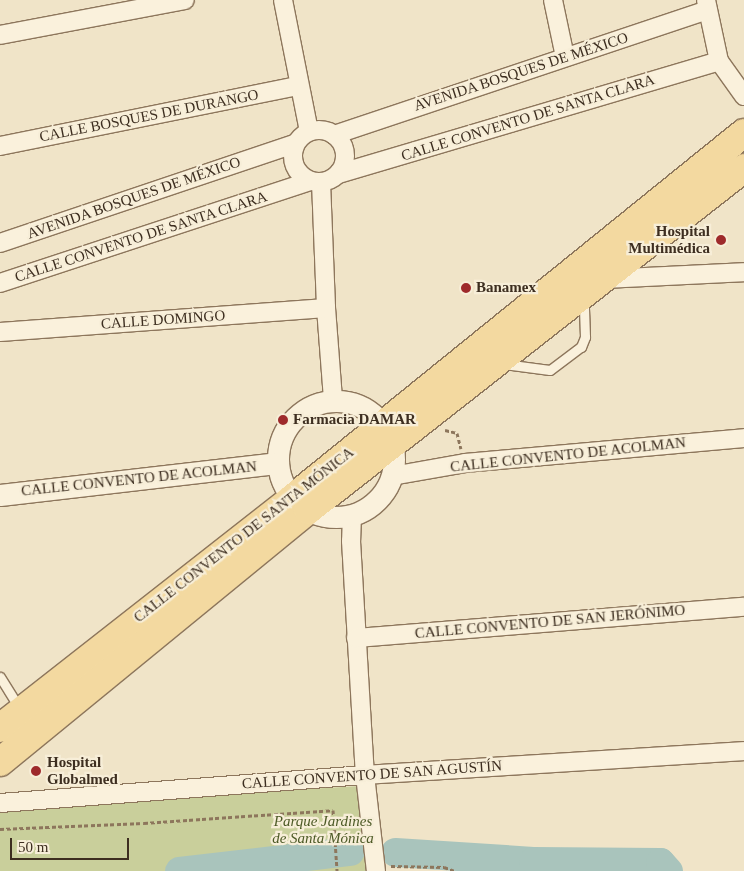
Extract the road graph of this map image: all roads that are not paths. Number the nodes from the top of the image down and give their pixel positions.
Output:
1 (185, 0) edge
2 (283, 0) edge
3 (554, 0) edge
4 (706, 5) edge
5 (0, 35) edge
6 (565, 58) junction
7 (719, 61) junction
8 (298, 86) junction
9 (744, 96) edge
10 (309, 131) junction
11 (744, 133) edge
12 (334, 135) junction
13 (296, 144) junction
14 (0, 146) edge
15 (744, 168) edge
16 (338, 174) junction
17 (316, 182) junction
18 (0, 243) edge
19 (744, 272) edge
20 (0, 284) edge
21 (592, 285) junction
22 (326, 308) junction
23 (0, 332) edge
24 (497, 362) junction
25 (333, 400) junction
26 (388, 434) junction
27 (744, 438) edge
28 (278, 463) junction
29 (392, 476) junction
30 (0, 495) edge
31 (300, 504) junction
32 (352, 515) junction
33 (744, 606) edge
34 (356, 638) junction
35 (0, 677) edge
36 (21, 711) junction
37 (0, 728) edge
38 (744, 751) edge
39 (0, 762) edge
40 (365, 775) junction
41 (0, 803) edge
42 (376, 860) edge

1 - 5 street
2 - 8 street
3 - 6 street
4 - 6 street, AVENIDA BOSQUES DE MÉXICO
4 - 7 street
6 - 12 street, AVENIDA BOSQUES DE MÉXICO
7 - 9 street
7 - 16 street, CALLE CONVENTO DE SANTA CLARA
8 - 10 street
8 - 14 street, CALLE BOSQUES DE DURANGO
10 - 12 street
10 - 13 street
11 - 26 main road, CALLE CONVENTO DE SANTA MÓNICA
12 - 16 street
13 - 17 street
13 - 18 street, AVENIDA BOSQUES DE MÉXICO
15 - 21 main road, CALLE CONVENTO DE SANTA MÓNICA
16 - 17 street
17 - 20 street, CALLE CONVENTO DE SANTA CLARA
17 - 22 street
19 - 21 street
21 - 24 main road, CALLE CONVENTO DE SANTA MÓNICA
21 - 24 lane
22 - 23 street, CALLE DOMINGO
22 - 25 street
24 - 26 main road, CALLE CONVENTO DE SANTA MÓNICA
25 - 26 street
25 - 28 street
26 - 29 street
26 - 31 main road, CALLE CONVENTO DE SANTA MÓNICA
27 - 29 street, CALLE CONVENTO DE ACOLMAN
28 - 30 street, CALLE CONVENTO DE ACOLMAN
28 - 31 street
29 - 32 street
31 - 32 street
31 - 36 main road, CALLE CONVENTO DE SANTA MÓNICA
31 - 39 main road, CALLE CONVENTO DE SANTA MÓNICA
32 - 34 street
33 - 34 street, CALLE CONVENTO DE SAN JERÓNIMO
34 - 40 street
35 - 36 lane
36 - 37 main road, CALLE CONVENTO DE SANTA MÓNICA
38 - 40 street, CALLE CONVENTO DE SAN AGUSTÍN
40 - 41 street, CALLE CONVENTO DE SAN AGUSTÍN
40 - 42 street

